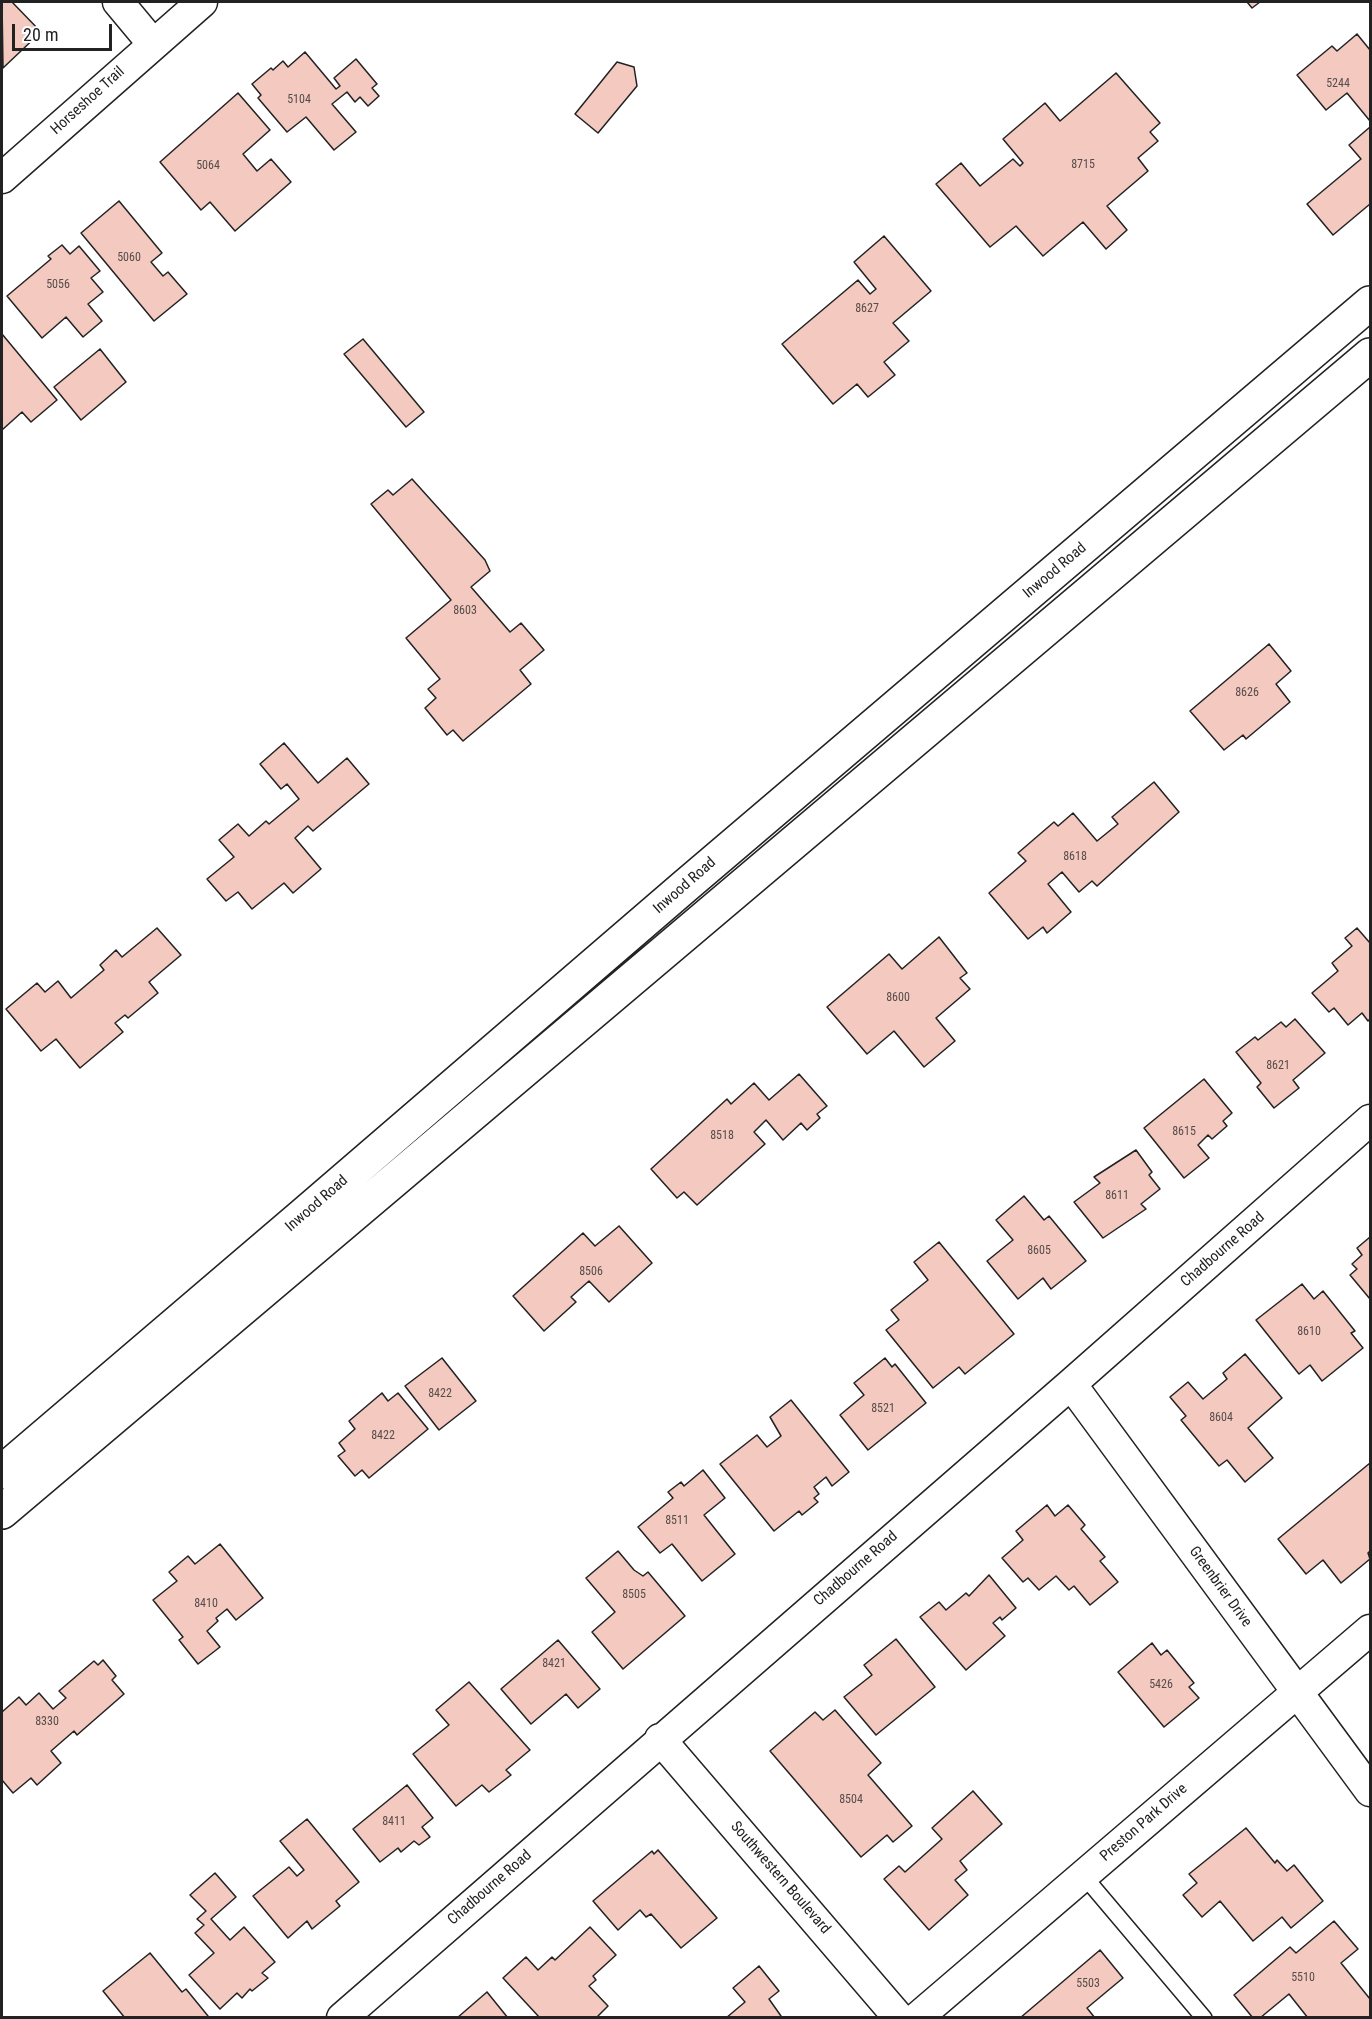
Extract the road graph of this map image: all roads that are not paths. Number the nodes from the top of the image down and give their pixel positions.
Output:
1 (118, 2) edge
2 (202, 2) edge
3 (153, 44) junction
4 (2, 178) edge
5 (1371, 303) edge
6 (1371, 355) edge
7 (1130, 508) junction
8 (1154, 537) junction
9 (684, 887) junction
10 (706, 916) junction
11 (1371, 1120) edge
12 (147, 1369) junction
13 (1071, 1384) junction
14 (2, 1472) edge
15 (2, 1512) edge
16 (1371, 1630) edge
17 (1297, 1692) junction
18 (660, 1739) junction
19 (1371, 1791) edge
20 (1083, 1875) junction
21 (342, 2018) edge
22 (899, 2018) edge
23 (917, 2018) edge
24 (1204, 2018) edge

1 - 3 street
2 - 3 street, Horseshoe Trail
3 - 4 street, Horseshoe Trail
5 - 7 main road, Inwood Road
6 - 8 main road, Inwood Road
7 - 8 main road
7 - 9 main road, Inwood Road
8 - 10 main road, Inwood Road
9 - 10 main road
9 - 12 main road, Inwood Road
10 - 12 main road, Inwood Road
11 - 13 street, Chadbourne Road
12 - 14 main road, Inwood Road
12 - 15 main road, Inwood Road
13 - 17 street, Greenbrier Drive
13 - 18 street, Chadbourne Road
16 - 17 street, Preston Park Drive
17 - 19 street, Greenbrier Drive
17 - 20 street, Preston Park Drive
18 - 21 street, Chadbourne Road
18 - 22 street, Southwestern Boulevard
20 - 23 street, Preston Park Drive
20 - 24 lane

